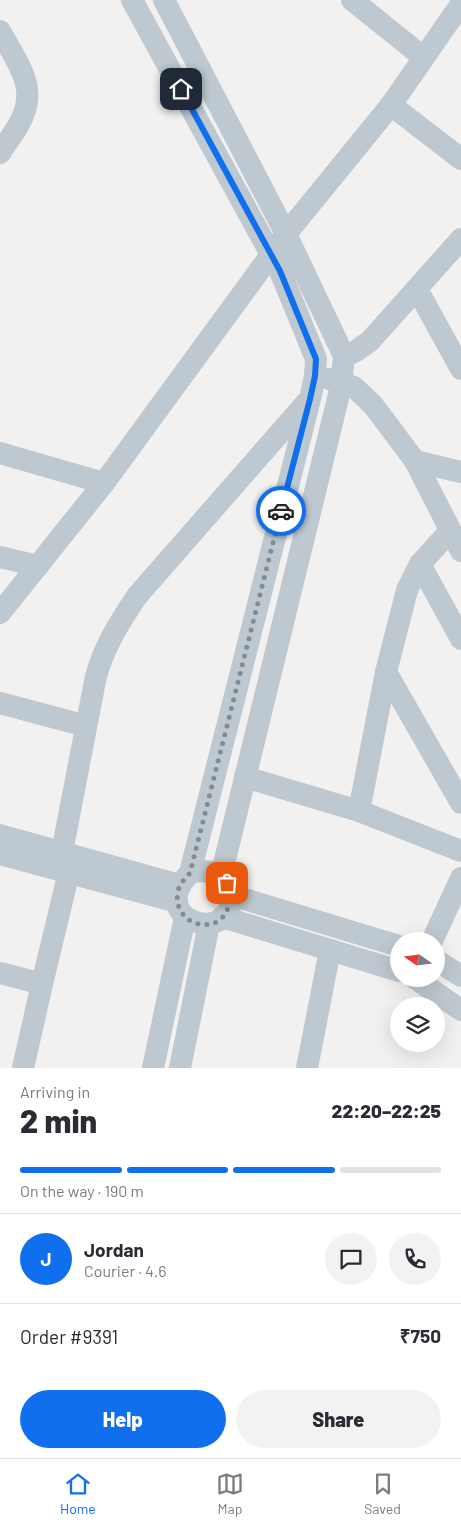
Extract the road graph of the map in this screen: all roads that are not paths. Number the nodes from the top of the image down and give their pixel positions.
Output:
1 (132, 0) edge
2 (164, 0) edge
3 (357, 2) edge
4 (461, 4) edge
5 (0, 31) edge
6 (424, 57) junction
7 (391, 105) junction
8 (0, 153) edge
9 (461, 159) edge
10 (286, 234) junction
11 (461, 239) edge
12 (272, 255) junction
13 (417, 289) junction
14 (344, 356) junction
15 (461, 369) edge
16 (315, 376) junction
17 (342, 382) junction
18 (310, 399) junction
19 (0, 453) edge
20 (415, 461) junction
21 (461, 472) edge
22 (104, 483) junction
23 (450, 531) junction
24 (461, 551) edge
25 (0, 557) edge
26 (420, 564) junction
27 (38, 566) junction
28 (0, 613) edge
29 (461, 639) edge
30 (386, 672) junction
31 (0, 703) edge
32 (86, 726) junction
33 (245, 777) junction
34 (461, 803) edge
35 (359, 811) junction
36 (0, 835) edge
37 (461, 851) edge
38 (0, 854) edge
39 (66, 862) junction
40 (461, 878) edge
41 (226, 886) junction
42 (183, 894) junction
43 (216, 920) junction
44 (436, 932) edge
45 (390, 943) edge
46 (330, 950) junction
47 (445, 966) edge
48 (390, 968) edge
49 (0, 973) edge
50 (461, 976) edge
51 (42, 984) junction
52 (429, 988) edge
53 (461, 1010) edge
54 (23, 1068) edge
55 (154, 1068) edge
56 (180, 1068) edge
57 (307, 1068) edge

1 - 12 street
2 - 10 street
3 - 6 street
4 - 6 street
5 - 8 street
6 - 7 street
7 - 9 street
7 - 10 street
10 - 12 street
10 - 14 street
11 - 13 street
12 - 16 street
12 - 22 street
13 - 14 street
13 - 15 street
14 - 17 street
16 - 17 street
16 - 18 street
17 - 20 street
17 - 33 street
18 - 32 street
18 - 42 street
19 - 22 street
20 - 21 street
20 - 23 street
22 - 27 street
23 - 24 street
23 - 26 street
25 - 27 street
26 - 29 street
26 - 30 street
27 - 28 street
30 - 34 street
30 - 35 street
31 - 32 street
32 - 39 street
33 - 35 street
33 - 41 street
35 - 37 street
36 - 39 street
38 - 39 street
39 - 42 street
39 - 51 street
40 - 44 street
41 - 42 street
41 - 43 street
41 - 45 street
42 - 43 street
42 - 55 street
43 - 46 street
43 - 56 street
46 - 48 street
46 - 57 street
47 - 50 street
49 - 51 street
51 - 54 street
52 - 53 street

